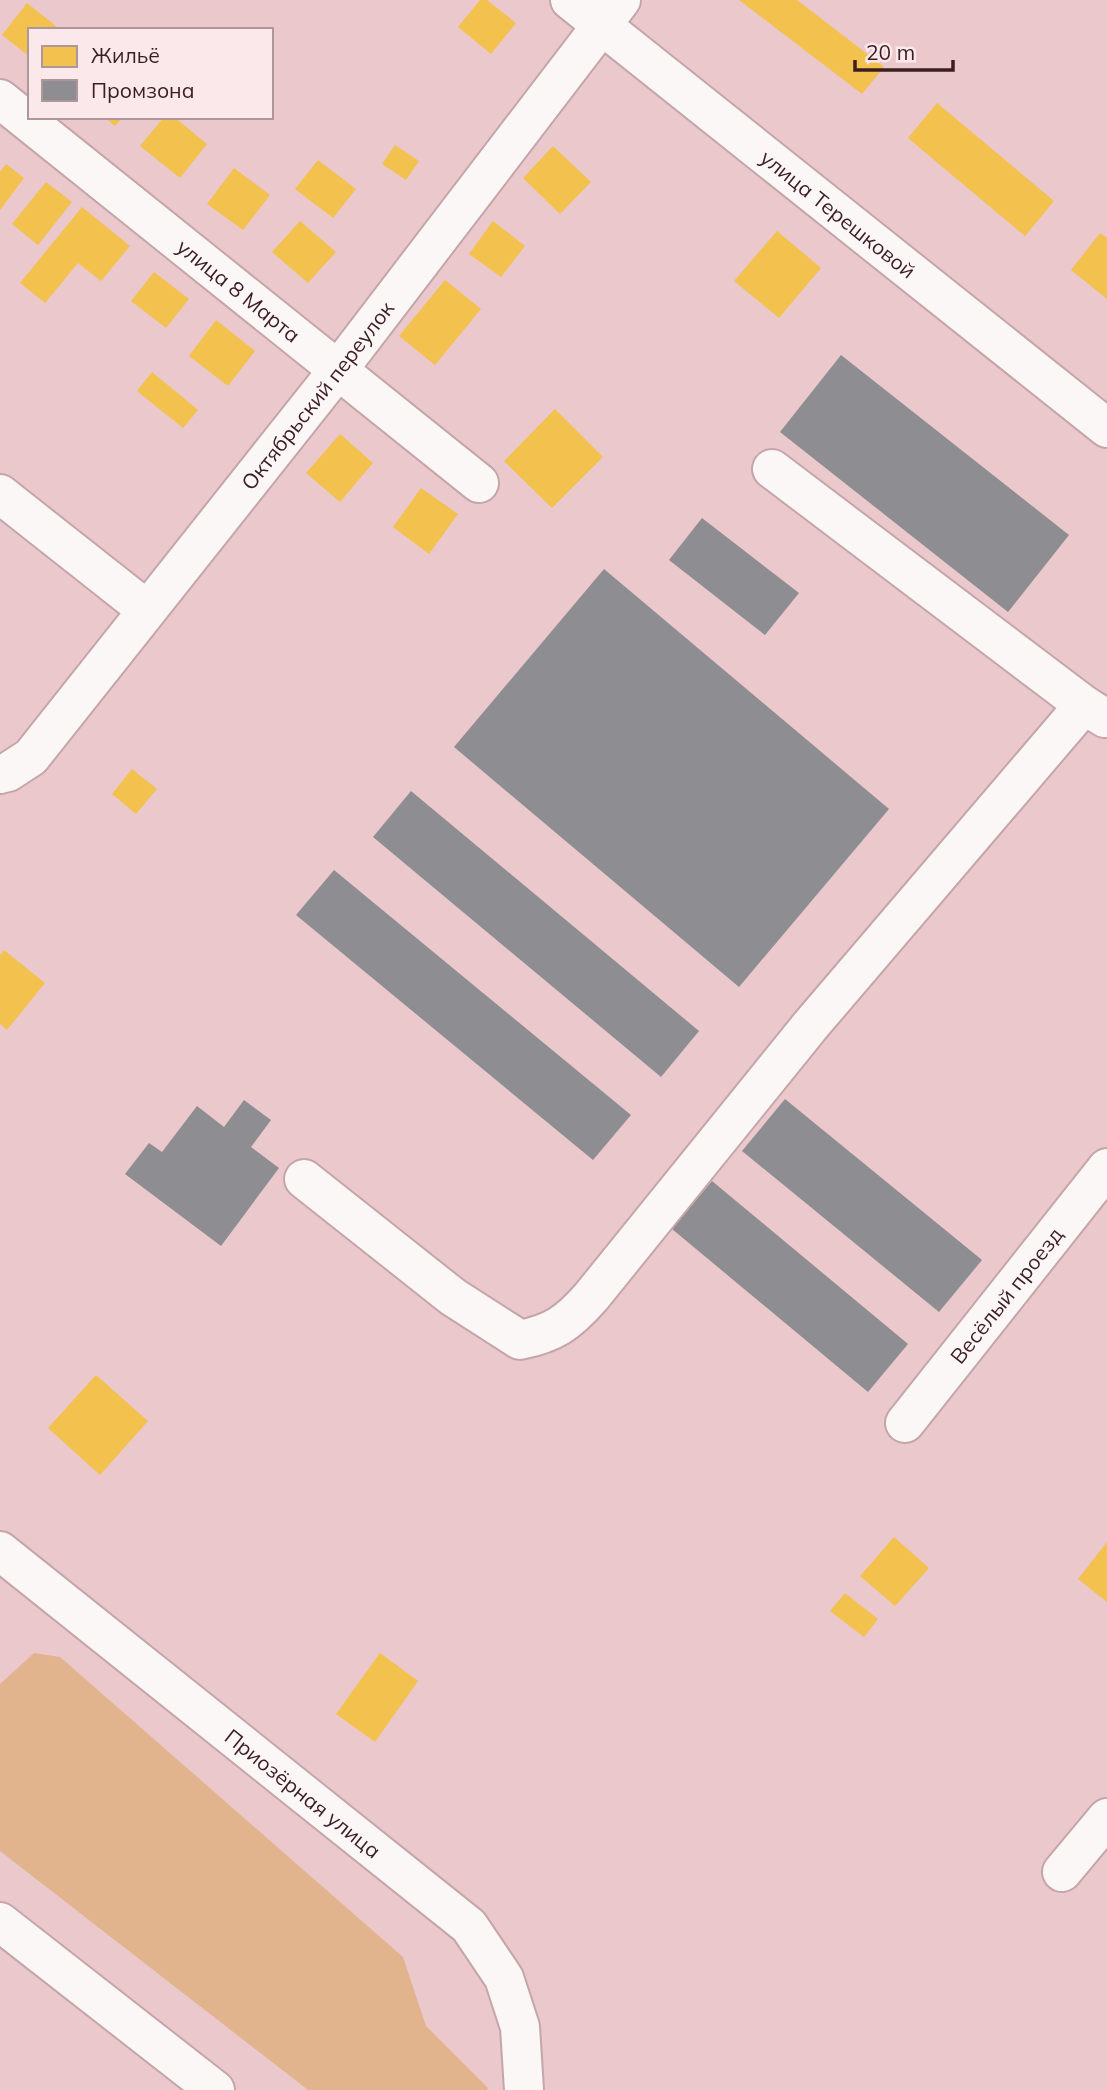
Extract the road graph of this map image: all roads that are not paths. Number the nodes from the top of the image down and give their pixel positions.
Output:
1 (570, 0) edge
2 (611, 12) edge
3 (0, 99) edge
4 (338, 370) junction
5 (1107, 428) edge
6 (772, 469) dead end
7 (479, 483) dead end
8 (0, 494) edge
9 (147, 610) junction
10 (1096, 712) edge
11 (0, 774) edge
12 (1107, 1168) edge
13 (304, 1179) dead end
14 (905, 1423) dead end
15 (0, 1551) edge
16 (1107, 1818) edge
17 (1062, 1872) dead end
18 (0, 1922) edge
19 (215, 2090) edge
20 (524, 2090) edge

1 - 2 street, улица Терешковой
2 - 4 street, Октябрьский переулок
2 - 5 street, улица Терешковой
3 - 4 street, улица 8 Марта
4 - 7 street, улица 8 Марта
4 - 9 street, Октябрьский переулок
6 - 10 street
8 - 9 street
9 - 11 street, Октябрьский переулок
10 - 13 street
12 - 14 street, Весёлый проезд
15 - 20 street, Приозёрная улица
16 - 17 street
18 - 19 street

